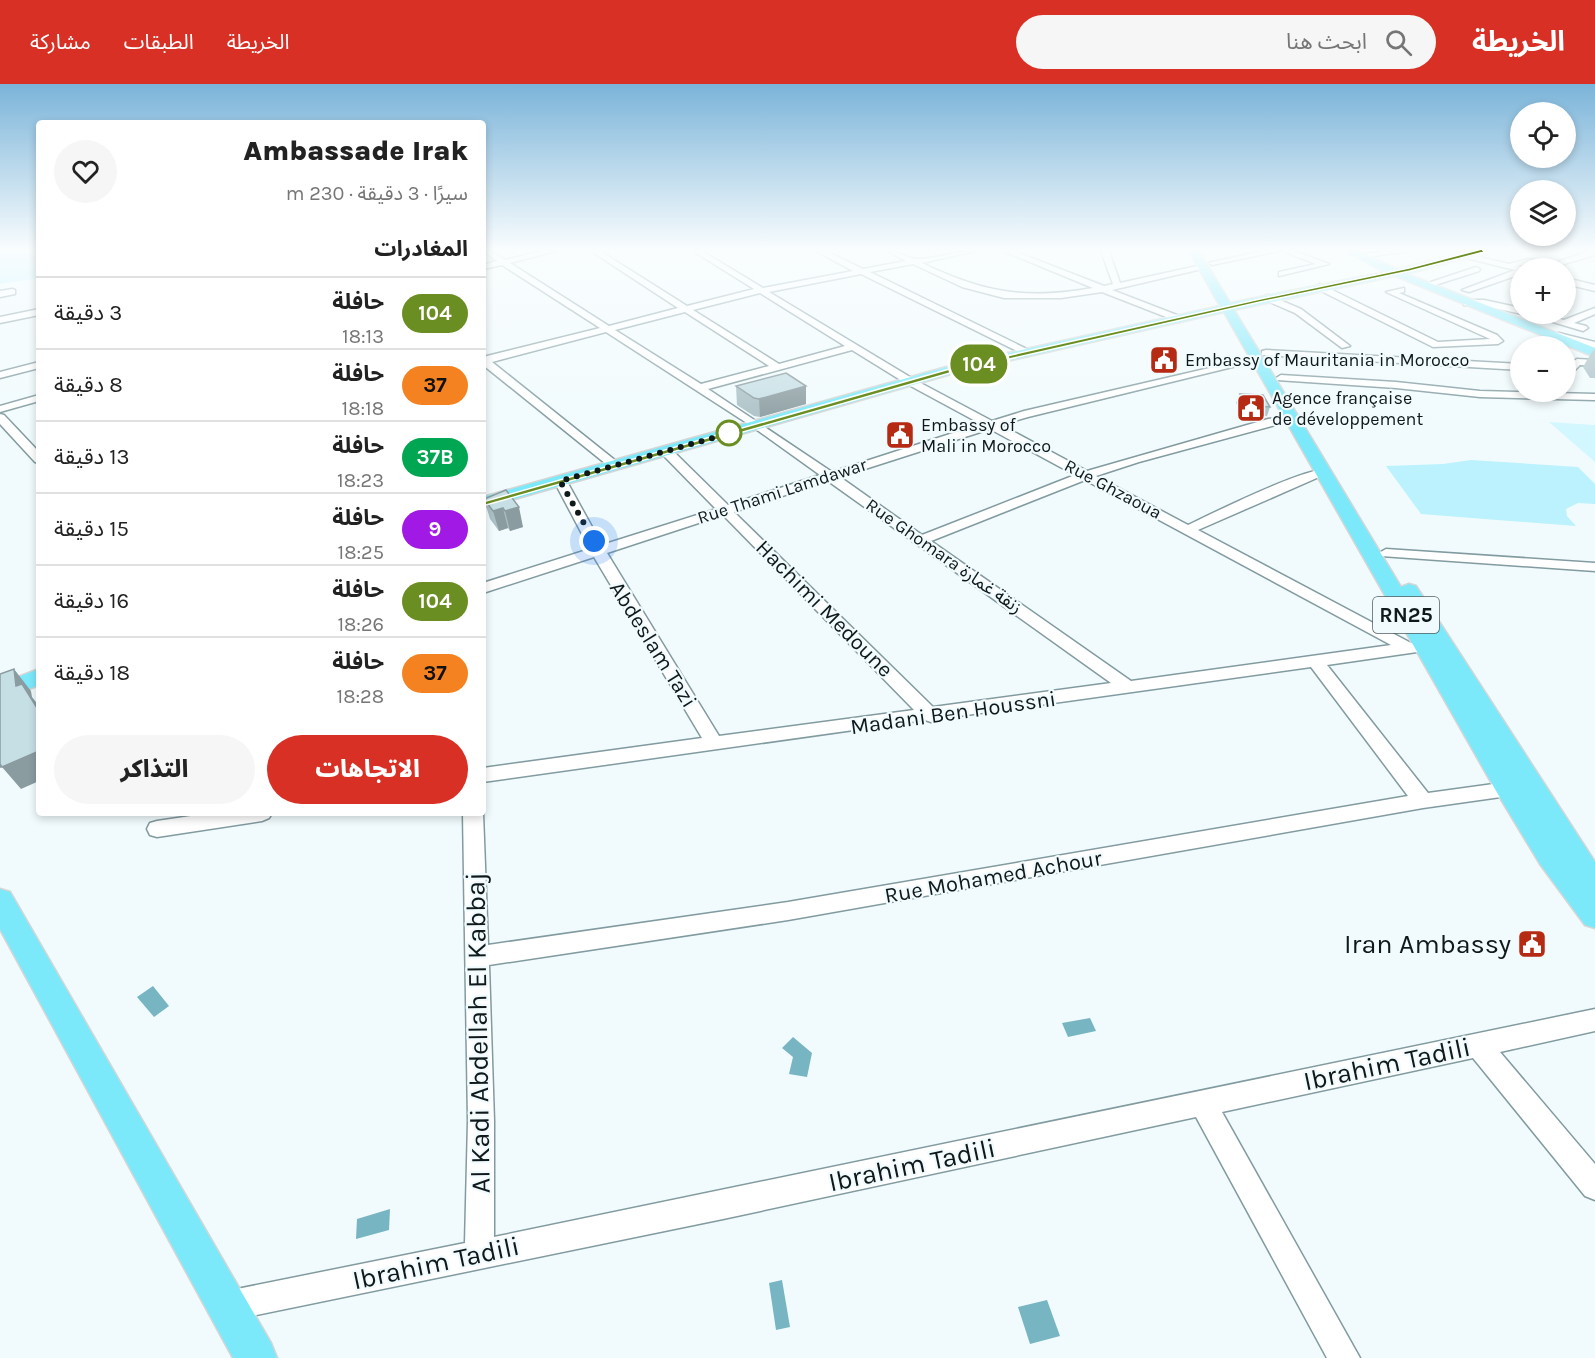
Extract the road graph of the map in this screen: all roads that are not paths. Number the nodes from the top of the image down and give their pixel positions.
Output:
1 (579, 310) edge
2 (681, 310) edge
3 (689, 310) edge
4 (795, 310) edge
5 (941, 310) edge
6 (1158, 310) edge
7 (1217, 310) edge
8 (1234, 310) edge
9 (1296, 310) edge
10 (1368, 310) edge
11 (1431, 310) edge
12 (1499, 311) joint
13 (1510, 311) edge
14 (1595, 311) edge
15 (36, 313) edge
16 (1179, 319) junction
17 (0, 320) edge
18 (1550, 324) edge
19 (1595, 324) edge
20 (607, 328) junction
21 (1563, 331) junction
22 (1595, 345) edge
23 (852, 346) junction
24 (1345, 346) dead end
25 (1595, 351) edge
26 (1027, 353) junction
27 (1262, 356) junction
28 (486, 360) edge
29 (486, 363) edge
30 (1576, 363) edge
31 (1595, 363) edge
32 (36, 366) edge
33 (777, 367) junction
34 (1510, 367) edge
35 (0, 375) edge
36 (1281, 378) junction
37 (911, 382) junction
38 (699, 388) junction
39 (1595, 397) edge
40 (36, 399) edge
41 (0, 409) edge
42 (0, 417) edge
43 (1290, 418) junction
44 (757, 425) junction
45 (992, 425) junction
46 (666, 451) junction
47 (36, 456) edge
48 (615, 465) junction
49 (1322, 473) junction
50 (1087, 475) junction
51 (830, 476) junction
52 (560, 481) junction
53 (486, 502) edge
54 (726, 509) junction
55 (1187, 530) junction
56 (922, 540) junction
57 (598, 551) junction
58 (1386, 553) junction
59 (1595, 567) edge
60 (486, 587) edge
61 (1416, 647) junction
62 (1316, 662) junction
63 (36, 677) edge
64 (1128, 687) junction
65 (0, 693) edge
66 (931, 716) junction
67 (714, 744) junction
68 (486, 775) edge
69 (1508, 789) junction
70 (1423, 801) junction
71 (242, 816) edge
72 (473, 816) edge
73 (157, 829) dead end
74 (1595, 884) edge
75 (0, 901) edge
76 (1595, 916) edge
77 (477, 957) junction
78 (1595, 1020) edge
79 (1478, 1044) junction
80 (1203, 1103) junction
81 (1595, 1186) edge
82 (479, 1254) junction
83 (227, 1306) junction
84 (256, 1358) edge
85 (1344, 1358) edge

1 - 20 street, Rue Ghomara زنقة غمارة
2 - 20 street
3 - 33 street
4 - 23 street, Rue Ghzaoua
5 - 26 street
6 - 16 street
7 - 16 main road
8 - 27 main road, RN25
9 - 24 street
10 - 11 street
12 - 13 street
12 - 21 main road
14 - 21 street
15 - 17 street
16 - 26 main road
18 - 21 street
19 - 21 street
20 - 28 street
20 - 38 street, Rue Ghomara زنقة غمارة
21 - 22 street
21 - 25 main road
23 - 33 street
23 - 37 street, Rue Ghzaoua
26 - 37 main road
27 - 34 street, Rue Thami Lamdawar
27 - 36 main road, RN25
27 - 43 main road, RN25
27 - 45 street, Rue Thami Lamdawar
29 - 48 street
30 - 31 street
32 - 35 street
33 - 38 street
36 - 39 street
36 - 58 main road, RN25
37 - 44 main road
37 - 45 street, Rue Ghzaoua
38 - 44 street, Rue Ghomara زنقة غمارة
40 - 41 street
42 - 47 street
43 - 49 main road, RN25
43 - 50 street
44 - 46 main road
44 - 51 street, Rue Ghomara زنقة غمارة
45 - 50 street, Rue Ghzaoua
45 - 51 street, Rue Thami Lamdawar
46 - 48 main road
46 - 54 street, Hachimi Medoune
48 - 52 main road
49 - 55 street
49 - 61 main road, RN25
50 - 55 street, Rue Ghzaoua
50 - 56 street
51 - 54 street, Rue Thami Lamdawar
51 - 56 street, Rue Ghomara زنقة غمارة
52 - 53 main road
52 - 57 street, Abdeslam Tazi
54 - 57 street, Rue Thami Lamdawar
54 - 66 street, Hachimi Medoune
55 - 61 street, Rue Ghzaoua
56 - 64 street, Rue Ghomara زنقة غمارة
57 - 60 street, Rue Thami Lamdawar
57 - 67 street, Abdeslam Tazi
58 - 59 street
58 - 74 main road, RN25
61 - 62 street, Madani Ben Houssni
61 - 69 main road, RN25
62 - 64 street, Madani Ben Houssni
62 - 70 street
63 - 65 main road
64 - 66 street, Madani Ben Houssni
66 - 67 street, Madani Ben Houssni
67 - 68 street, Madani Ben Houssni
69 - 70 street, Rue Mohamed Achour
69 - 76 main road, RN25
70 - 77 street, Rue Mohamed Achour
71 - 73 street
72 - 77 street, Al Kadi Abdellah El Kabbaj
75 - 83 main road
77 - 82 street, Al Kadi Abdellah El Kabbaj
78 - 79 street, Ibrahim Tadili
79 - 80 street, Ibrahim Tadili
79 - 81 street
80 - 82 street, Ibrahim Tadili
80 - 85 street
82 - 83 street, Ibrahim Tadili
83 - 84 main road

